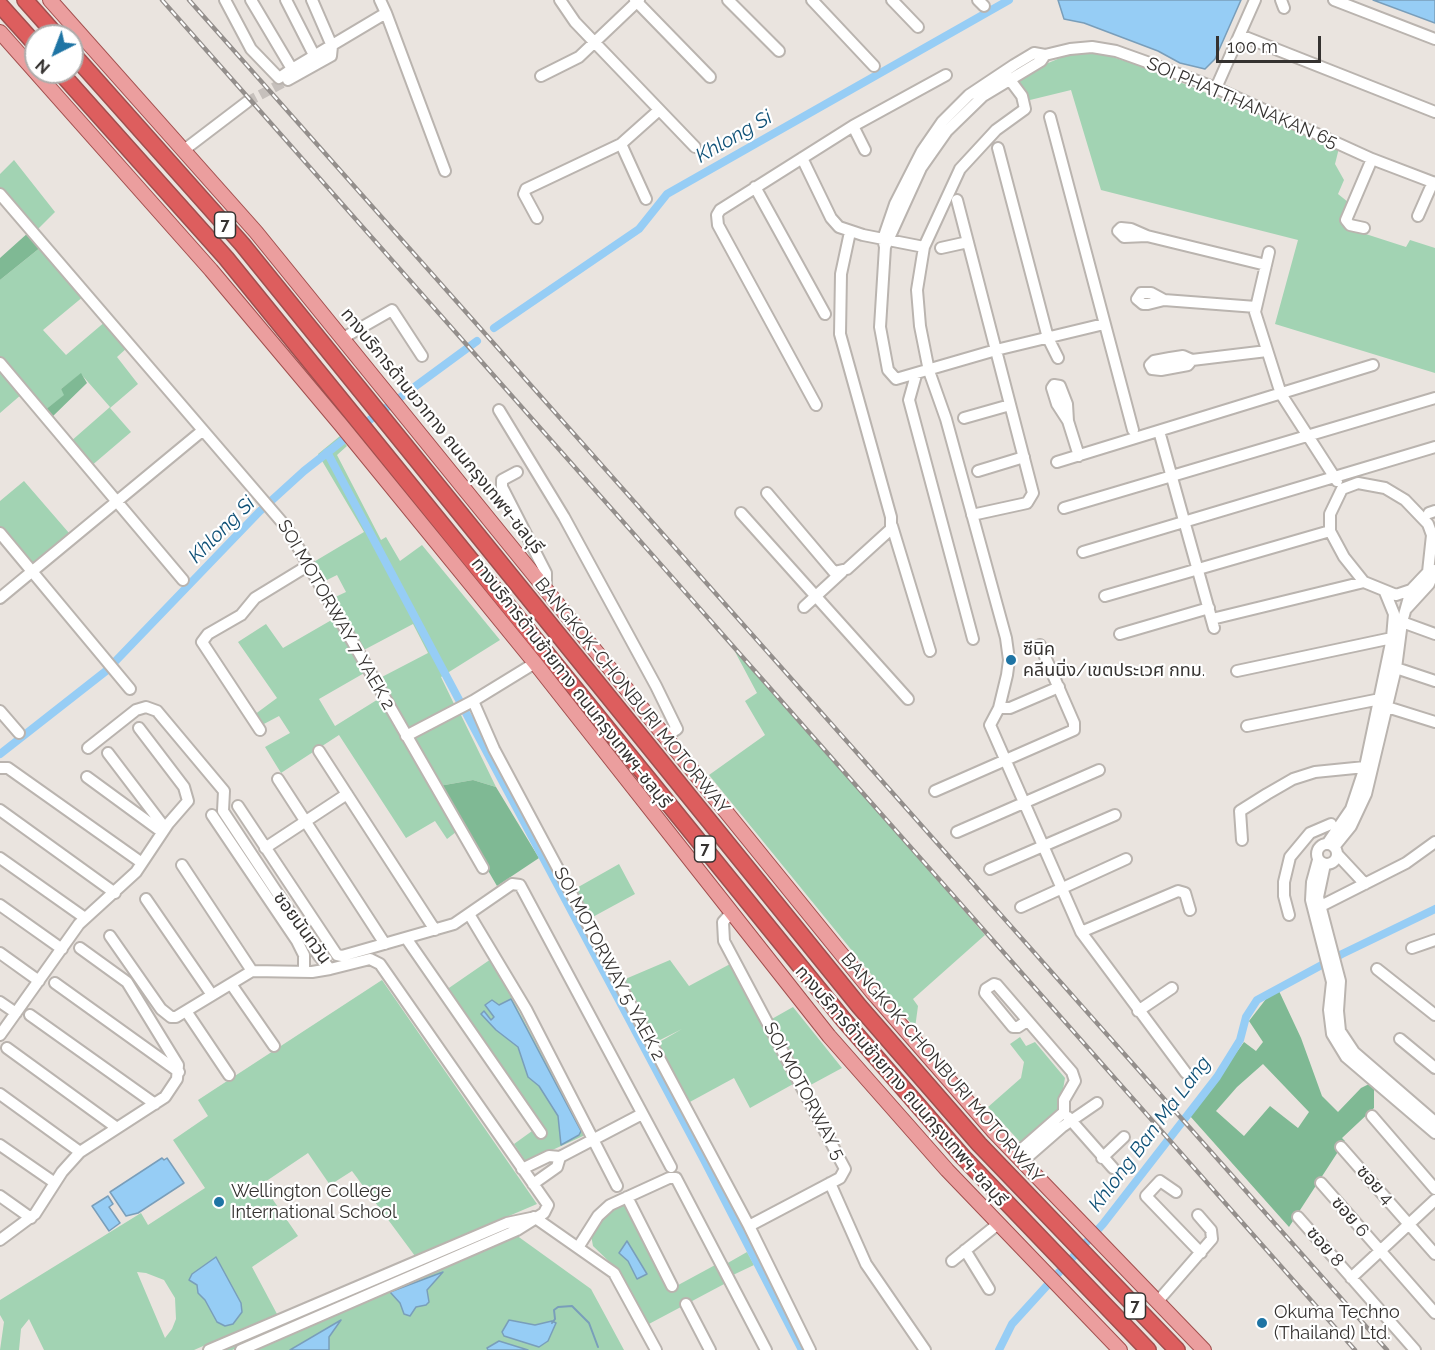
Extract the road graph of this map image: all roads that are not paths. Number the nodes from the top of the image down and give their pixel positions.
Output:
1 (25, 0) edge
2 (50, 0) edge
3 (225, 0) edge
4 (250, 0) edge
5 (286, 0) edge
6 (312, 0) edge
7 (380, 0) edge
8 (560, 0) edge
9 (729, 0) edge
10 (812, 0) edge
11 (892, 0) edge
12 (1255, 0) edge
13 (1334, 0) edge
14 (637, 1) edge
15 (0, 5) edge
16 (386, 13) junction
17 (46, 24) edge
18 (918, 27) dead end
19 (0, 32) edge
20 (24, 32) edge
21 (1240, 35) junction
22 (1435, 39) edge
23 (595, 44) junction
24 (332, 46) junction
25 (779, 51) dead end
26 (314, 55) junction
27 (84, 66) edge
28 (874, 66) dead end
29 (292, 69) junction
30 (946, 75) dead end
31 (1006, 75) junction
32 (541, 76) dead end
33 (710, 77) dead end
34 (288, 80) tunnel mouth
35 (71, 84) edge
36 (1216, 88) junction
37 (247, 102) tunnel mouth
38 (658, 111) junction
39 (1435, 112) edge
40 (1050, 117) dead end
41 (853, 126) junction
42 (621, 144) junction
43 (695, 147) dead end
44 (998, 148) dead end
45 (184, 150) junction
46 (865, 150) dead end
47 (802, 158) junction
48 (1372, 159) junction
49 (445, 171) dead end
50 (1434, 183) edge
51 (755, 187) junction
52 (0, 194) edge
53 (646, 199) dead end
54 (957, 200) dead end
55 (1418, 216) dead end
56 (537, 218) dead end
57 (1364, 228) dead end
58 (850, 232) junction
59 (1147, 236) dead end
60 (886, 242) junction
61 (968, 242) junction
62 (924, 246) junction
63 (941, 248) dead end
64 (1269, 252) dead end
65 (1266, 265) junction
66 (1164, 300) dead end
67 (1256, 307) junction
68 (825, 314) dead end
69 (1104, 324) junction
70 (343, 338) junction
71 (1048, 338) junction
72 (996, 350) junction
73 (1267, 351) junction
74 (422, 356) dead end
75 (1058, 358) dead end
76 (1192, 360) dead end
77 (0, 363) edge
78 (1373, 365) dead end
79 (929, 371) junction
80 (916, 375) junction
81 (1281, 394) junction
82 (1435, 398) edge
83 (816, 405) dead end
84 (1010, 405) junction
85 (500, 410) dead end
86 (964, 418) dead end
87 (1068, 421) dead end
88 (1133, 430) dead end
89 (202, 431) junction
90 (1159, 431) junction
91 (1308, 435) junction
92 (1435, 447) edge
93 (1079, 456) junction
94 (1024, 457) junction
95 (1057, 462) dead end
96 (978, 471) dead end
97 (517, 472) dead end
98 (1334, 476) junction
99 (1170, 477) junction
100 (1342, 489) junction
101 (767, 493) dead end
102 (118, 501) junction
103 (1065, 508) dead end
104 (741, 513) dead end
105 (972, 515) junction
106 (1184, 523) junction
107 (1432, 523) edge
108 (892, 526) junction
109 (1330, 531) junction
110 (0, 533) edge
111 (1083, 552) dead end
112 (309, 565) junction
113 (1197, 567) junction
114 (33, 571) junction
115 (842, 572) junction
116 (1433, 573) edge
117 (183, 580) dead end
118 (1364, 582) junction
119 (546, 587) junction
120 (1412, 590) junction
121 (1385, 592) junction
122 (815, 596) junction
123 (1104, 596) dead end
124 (0, 598) edge
125 (804, 607) dead end
126 (1406, 608) junction
127 (1211, 618) junction
128 (1402, 622) junction
129 (1120, 634) dead end
130 (1435, 634) edge
131 (1392, 638) junction
132 (973, 639) dead end
133 (1040, 645) dead end
134 (930, 651) dead end
135 (535, 663) junction
136 (1396, 668) junction
137 (1237, 671) dead end
138 (1435, 681) edge
139 (1059, 687) junction
140 (130, 689) dead end
141 (908, 699) dead end
142 (1386, 701) junction
143 (471, 702) junction
144 (999, 708) junction
145 (0, 711) edge
146 (1435, 722) edge
147 (1247, 726) dead end
148 (139, 728) dead end
149 (260, 730) dead end
150 (19, 734) dead end
151 (406, 736) junction
152 (666, 736) junction
153 (88, 748) dead end
154 (319, 751) dead end
155 (108, 753) dead end
156 (1005, 760) junction
157 (0, 768) edge
158 (1365, 768) junction
159 (1099, 770) dead end
160 (87, 777) dead end
161 (278, 779) dead end
162 (935, 791) dead end
163 (347, 794) junction
164 (1023, 803) junction
165 (238, 807) dead end
166 (0, 810) edge
167 (212, 815) dead end
168 (1115, 815) dead end
169 (306, 821) junction
170 (1331, 824) dead end
171 (163, 830) junction
172 (957, 832) dead end
173 (1242, 840) dead end
174 (1302, 841) junction
175 (1435, 842) edge
176 (1042, 846) junction
177 (265, 848) junction
178 (1327, 853) junction
179 (0, 858) edge
180 (1126, 859) dead end
181 (142, 863) junction
182 (182, 865) dead end
183 (483, 868) dead end
184 (990, 869) dead end
185 (1362, 886) junction
186 (1061, 889) junction
187 (115, 893) junction
188 (146, 899) dead end
189 (0, 905) edge
190 (1022, 907) dead end
191 (1316, 909) junction
192 (1190, 910) dead end
193 (731, 913) junction
194 (469, 914) junction
195 (1289, 915) dead end
196 (85, 918) junction
197 (435, 930) junction
198 (1081, 932) junction
199 (110, 936) dead end
200 (406, 938) junction
201 (1435, 940) edge
202 (386, 944) junction
203 (80, 948) dead end
204 (1412, 948) dead end
205 (62, 949) junction
206 (0, 954) edge
207 (330, 969) junction
208 (1377, 969) dead end
209 (252, 971) junction
210 (304, 972) junction
211 (39, 981) junction
212 (1336, 982) junction
213 (55, 983) dead end
214 (231, 984) junction
215 (1172, 988) dead end
216 (212, 995) junction
217 (0, 1002) edge
218 (186, 1011) junction
219 (1138, 1011) junction
220 (16, 1013) junction
221 (30, 1015) dead end
222 (1435, 1015) edge
223 (1027, 1021) dead end
224 (0, 1035) edge
225 (1400, 1039) dead end
226 (274, 1046) dead end
227 (7, 1048) dead end
228 (1435, 1068) edge
229 (179, 1072) junction
230 (1186, 1073) dead end
231 (229, 1075) dead end
232 (0, 1094) edge
233 (1097, 1103) dead end
234 (154, 1104) junction
235 (642, 1114) junction
236 (1067, 1116) junction
237 (1372, 1116) dead end
238 (1435, 1122) edge
239 (117, 1128) junction
240 (541, 1133) dead end
241 (1435, 1133) edge
242 (1124, 1137) dead end
243 (593, 1140) junction
244 (0, 1144) edge
245 (1341, 1147) dead end
246 (80, 1152) junction
247 (560, 1157) junction
248 (1019, 1158) junction
249 (1102, 1158) junction
250 (671, 1167) dead end
251 (1113, 1168) dead end
252 (522, 1169) junction
253 (55, 1183) junction
254 (830, 1183) junction
255 (1321, 1183) dead end
256 (533, 1184) junction
257 (617, 1186) dead end
258 (1435, 1189) edge
259 (1176, 1192) dead end
260 (0, 1196) edge
261 (627, 1197) junction
262 (1435, 1200) edge
263 (1198, 1215) dead end
264 (534, 1217) junction
265 (1298, 1217) dead end
266 (31, 1218) junction
267 (998, 1224) junction
268 (1410, 1224) junction
269 (749, 1226) junction
270 (0, 1240) edge
271 (474, 1243) junction
272 (579, 1246) junction
273 (965, 1250) junction
274 (1380, 1251) junction
275 (1201, 1253) junction
276 (1435, 1254) edge
277 (952, 1261) dead end
278 (1351, 1278) junction
279 (672, 1286) dead end
280 (989, 1289) dead end
281 (1158, 1301) junction
282 (686, 1304) dead end
283 (1435, 1313) edge
284 (209, 1350) edge
285 (241, 1350) edge
286 (656, 1350) edge
287 (710, 1350) edge
288 (766, 1350) edge
289 (810, 1350) edge
290 (925, 1350) edge
291 (1120, 1350) edge
292 (1148, 1350) edge
293 (1177, 1350) edge
294 (1204, 1350) edge
295 (1415, 1350) edge

1 - 17 highway
2 - 45 main road, ทางบริการด้านขวาทาง ถนนกรุงเทพฯ-ชลบุรี
3 - 29 street
4 - 29 street
5 - 26 street
6 - 24 street
7 - 16 street
8 - 23 street
9 - 25 street
10 - 28 street
11 - 18 street
12 - 21 street
13 - 22 street
14 - 23 street
14 - 33 street
15 - 20 highway
16 - 24 street
16 - 49 street
19 - 135 main road, ทางบริการด้านซ้ายทาง ถนนกรุงเทพฯ-ชลบุรี
21 - 36 street
21 - 39 street
23 - 32 street
23 - 38 street
24 - 26 street
24 - 34 street
26 - 29 street
27 - 293 highway, BANGKOK-CHONBURI MOTORWAY / 7
30 - 41 street
31 - 36 street, SOI PHATTHANAKAN 65
31 - 60 street, SOI PHATTHANAKAN 65
31 - 62 street
35 - 292 highway, 7
36 - 48 street, SOI PHATTHANAKAN 65
37 - 45 street
38 - 42 street
38 - 43 street
40 - 69 street
41 - 46 street
41 - 47 street
42 - 53 street
42 - 56 street
44 - 71 street
45 - 70 main road, ทางบริการด้านขวาทาง ถนนกรุงเทพฯ-ชลบุรี
47 - 51 street
47 - 58 street
48 - 50 street, SOI PHATTHANAKAN 65
48 - 57 street
50 - 55 street
51 - 68 street
51 - 83 street
52 - 89 street, SOI MOTORWAY 7 YAEK 2
54 - 61 street
58 - 60 street
58 - 108 street
59 - 65 street
60 - 62 street
60 - 80 street, SOI PHATTHANAKAN 65
61 - 63 street
61 - 72 street
62 - 79 street
64 - 65 street
65 - 67 street
66 - 67 street
67 - 73 street
69 - 71 street
69 - 88 street
70 - 74 street
70 - 119 main road, ทางบริการด้านขวาทาง ถนนกรุงเทพฯ-ชลบุรี
71 - 72 street
71 - 75 street
72 - 79 street
72 - 84 street
73 - 76 street
73 - 81 street
77 - 102 street
78 - 81 street
79 - 80 street
79 - 105 street
80 - 132 street
81 - 90 street
81 - 91 street
82 - 91 street
84 - 86 street
84 - 94 street
85 - 152 street
87 - 93 street
89 - 102 street
89 - 112 street, SOI MOTORWAY 7 YAEK 2
90 - 93 street
90 - 99 street
91 - 98 street
91 - 99 street
92 - 98 street
93 - 95 street
94 - 96 street
94 - 105 street
97 - 119 street
98 - 100 street
98 - 106 street
99 - 103 street
99 - 106 street
100 - 107 street
100 - 109 street
101 - 115 street
102 - 114 street
102 - 117 street
104 - 122 street
105 - 144 street
106 - 111 street
106 - 113 street
107 - 116 street
108 - 115 street
108 - 134 street
109 - 113 street
109 - 118 street
110 - 114 street
112 - 149 street
112 - 151 street, SOI MOTORWAY 7 YAEK 2
113 - 123 street
113 - 127 street
114 - 124 street
114 - 140 street
115 - 122 street
116 - 120 street
116 - 126 street
118 - 121 street
118 - 127 street
119 - 152 main road, ทางบริการด้านขวาทาง ถนนกรุงเทพฯ-ชลบุรี
120 - 121 street
120 - 126 street
121 - 131 street
122 - 125 street
122 - 141 street
126 - 128 street
127 - 129 street
128 - 130 street
128 - 136 street
131 - 137 street
131 - 142 street
133 - 139 street
135 - 143 street
135 - 193 main road, ทางบริการด้านซ้ายทาง ถนนกรุงเทพฯ-ชลบุรี
136 - 138 street
136 - 142 street
139 - 144 street
139 - 156 street
142 - 146 street
142 - 147 street
142 - 158 street
142 - 178 street
143 - 151 street
143 - 269 street, SOI MOTORWAY 5 YAEK 2
144 - 156 street
145 - 150 street
148 - 171 street
151 - 183 street, SOI MOTORWAY 7 YAEK 2
152 - 248 main road, ทางบริการด้านขวาทาง ถนนกรุงเทพฯ-ชลบุรี
153 - 207 street, ซอยนันทวัน
154 - 163 street
155 - 171 street
156 - 162 street
156 - 164 street
157 - 181 street
158 - 173 street
158 - 178 street
159 - 164 street
160 - 171 street
161 - 169 street
163 - 169 street
163 - 197 street
164 - 172 street
164 - 176 street
165 - 177 street
166 - 187 street
167 - 210 street
168 - 176 street
169 - 177 street
169 - 202 street
170 - 174 street
171 - 181 street
174 - 178 street
174 - 195 street
175 - 185 street
176 - 184 street
176 - 186 street
177 - 202 street
178 - 185 street
178 - 191 street
179 - 196 street
180 - 186 street
181 - 187 street
182 - 209 street
185 - 191 street
186 - 190 street
186 - 198 street
187 - 196 street
188 - 216 street
189 - 205 street
191 - 212 street
192 - 198 street
193 - 254 street, SOI MOTORWAY 5
193 - 267 main road, ทางบริการด้านซ้ายทาง ถนนกรุงเทพฯ-ชลบุรี
194 - 197 street
194 - 235 street
194 - 243 street
196 - 205 street
197 - 200 street
198 - 219 street
199 - 218 street
200 - 202 street
200 - 240 street
201 - 204 street
203 - 229 street
205 - 211 street
206 - 211 street
207 - 210 street
207 - 252 street, ซอยนันทวัน
208 - 222 street
209 - 210 street
209 - 214 street
211 - 220 street
212 - 238 street
212 - 241 street
213 - 229 street
214 - 216 street
214 - 226 street
215 - 219 street
216 - 218 street
217 - 220 street
218 - 231 street
219 - 230 street
220 - 224 street
221 - 234 street
223 - 236 street
225 - 228 street
227 - 239 street
229 - 234 street
232 - 246 street
233 - 236 street
234 - 239 street
235 - 243 street
235 - 250 street
236 - 248 street
236 - 249 street
237 - 258 street
239 - 246 street
242 - 249 street
243 - 247 street
243 - 257 street
244 - 253 street
245 - 268 street, ซอย 4
246 - 253 street
247 - 252 street
247 - 256 street
248 - 281 main road, ทางบริการด้านขวาทาง ถนนกรุงเทพฯ-ชลบุรี
249 - 251 street
252 - 256 street, ซอยนันทวัน
253 - 266 street
254 - 269 street, SOI MOTORWAY 5
254 - 290 street
255 - 274 street, ซอย 6
256 - 264 street, ซอยนันทวัน
259 - 275 street
260 - 266 street
261 - 272 street
261 - 279 street
261 - 288 street
262 - 268 street
263 - 275 street
264 - 271 street
264 - 272 street
265 - 278 street, ซอย 8
266 - 270 street
267 - 273 street
267 - 291 main road, ทางบริการด้านซ้ายทาง ถนนกรุงเทพฯ-ชลบุรี
268 - 274 street
268 - 276 street, ซอย 4
269 - 289 street, SOI MOTORWAY 5 YAEK 2
271 - 284 street
271 - 285 street
272 - 286 street
273 - 277 street
273 - 280 street
274 - 278 street
274 - 283 street, ซอย 6
275 - 281 street
278 - 295 street, ซอย 8
281 - 294 main road, ทางบริการด้านขวาทาง ถนนกรุงเทพฯ-ชลบุรี
282 - 287 street

